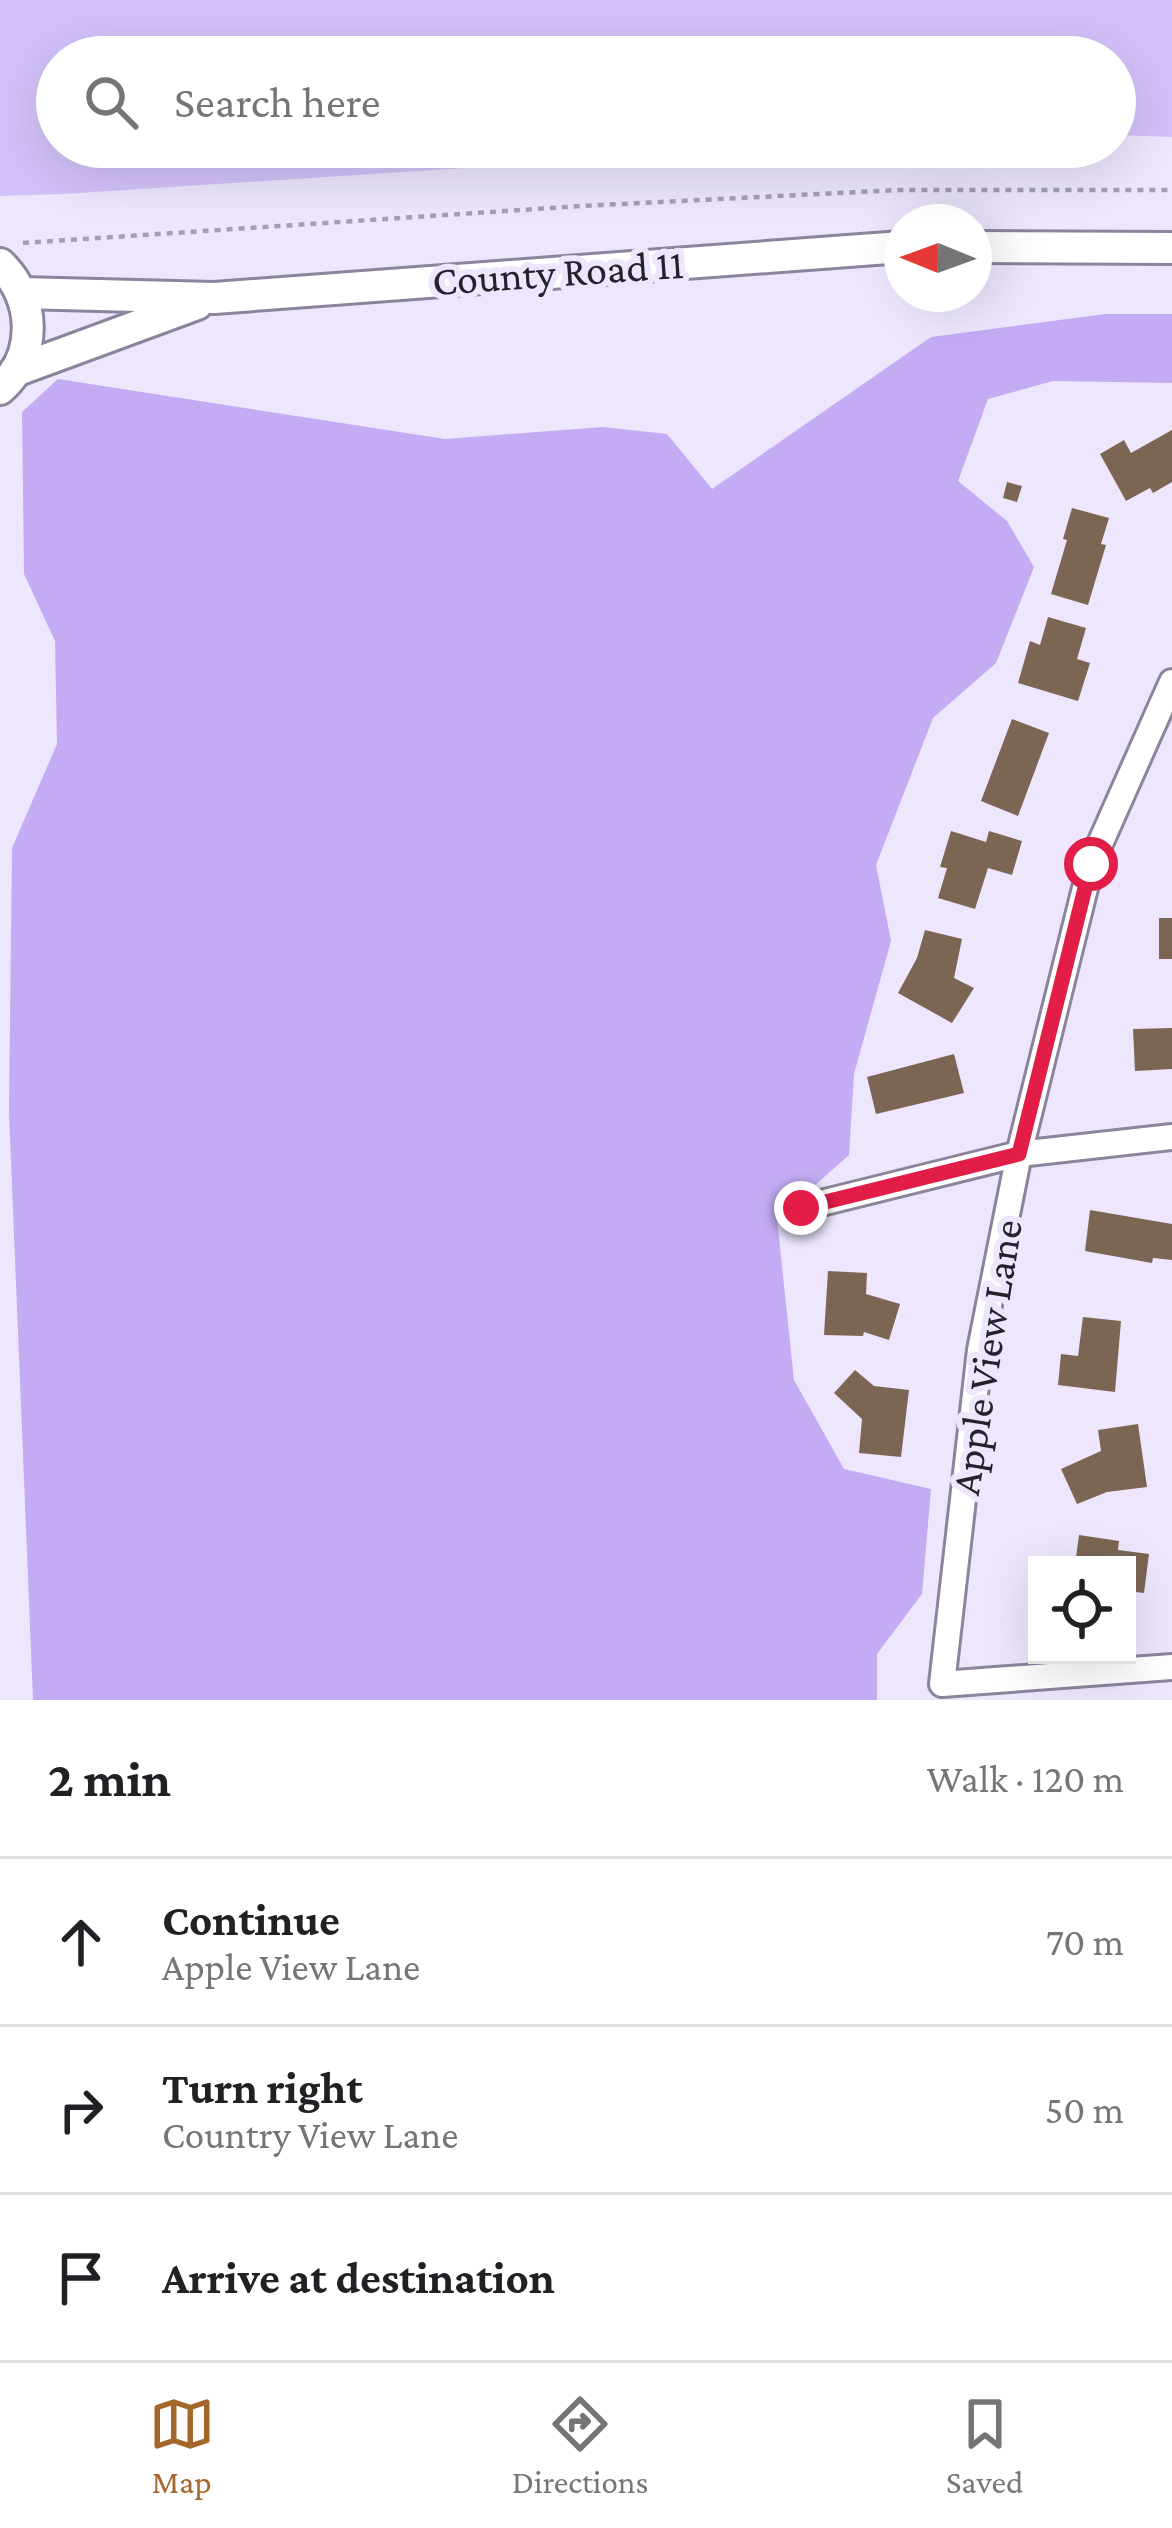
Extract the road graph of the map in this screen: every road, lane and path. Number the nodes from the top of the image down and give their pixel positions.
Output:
1 (1172, 190) edge
2 (992, 247) edge
3 (884, 248) edge
4 (1172, 248) edge
5 (9, 254) edge
6 (21, 293) junction
7 (214, 298) junction
8 (8, 380) edge
9 (1172, 682) edge
10 (1172, 1137) edge
11 (1019, 1154) junction
12 (801, 1208) dead end
13 (1172, 1667) edge

1 - 5 path
2 - 4 street
3 - 7 street, County Road 11
5 - 6 street
6 - 7 street, County Road 11
6 - 8 street
7 - 8 street, County Road 11
9 - 11 street, Apple View Lane
10 - 11 street
11 - 12 street
11 - 13 street, Apple View Lane

